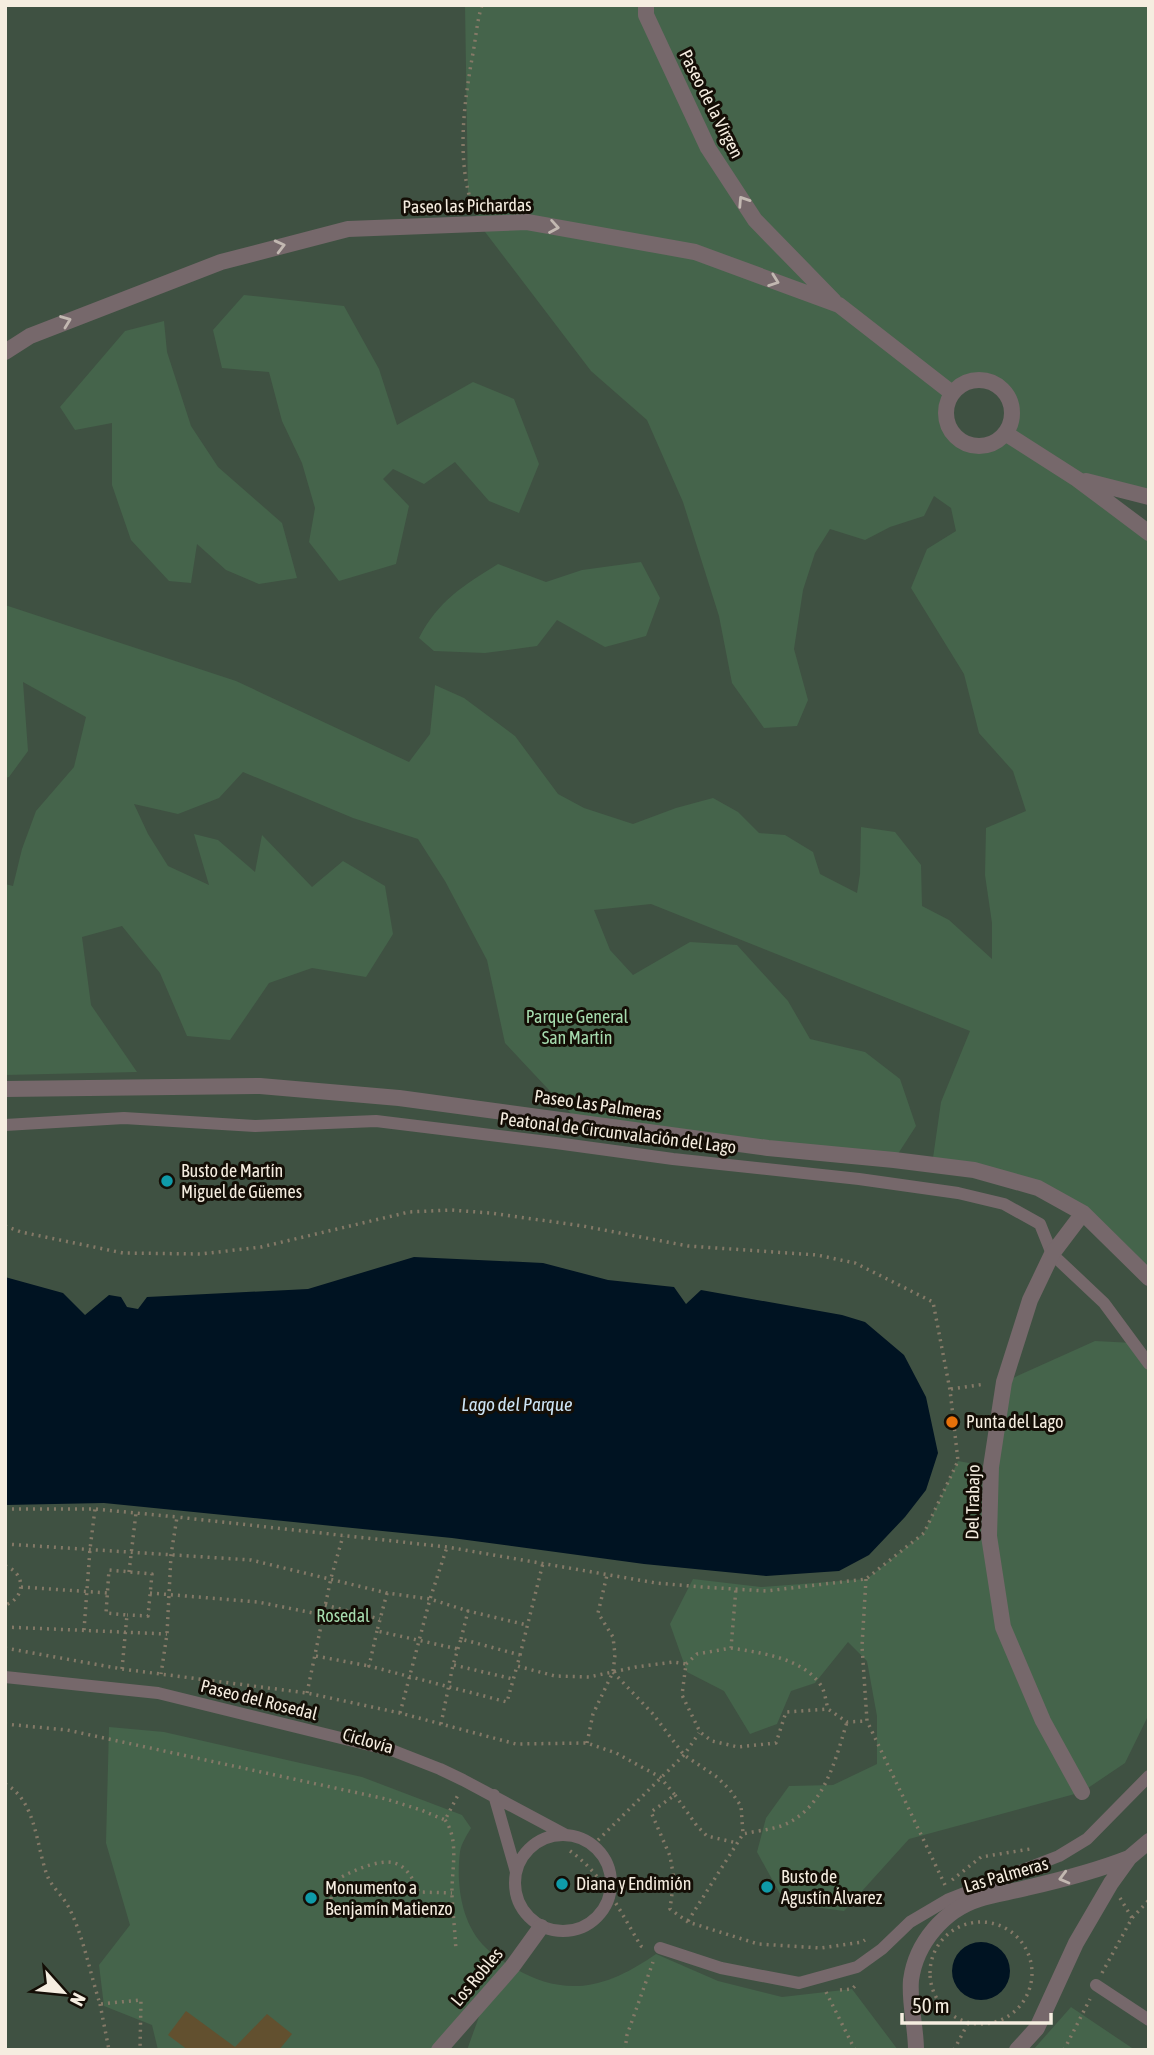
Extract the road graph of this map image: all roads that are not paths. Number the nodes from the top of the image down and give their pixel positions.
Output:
1 (646, 5) edge
2 (839, 305) junction
3 (5, 352) edge
4 (952, 393) junction
5 (1005, 433) junction
6 (1077, 479) junction
7 (1149, 497) edge
8 (1149, 533) edge
9 (5, 1089) edge
10 (5, 1125) edge
11 (1083, 1213) junction
12 (1052, 1254) junction
13 (1149, 1279) edge
14 (1149, 1364) edge
15 (5, 1677) edge
16 (1149, 1776) edge
17 (1082, 1792) dead end
18 (494, 1795) junction
19 (566, 1835) junction
20 (1149, 1841) edge
21 (1129, 1858) junction
22 (516, 1872) junction
23 (541, 1927) junction
24 (658, 1951) road end
25 (1096, 1985) dead end
26 (1149, 2020) edge
27 (916, 2047) edge
28 (439, 2050) edge
29 (1017, 2050) edge

2 -> 1 street, Paseo de la Virgen
3 -> 2 street, Paseo las Pichardas
2 - 4 street, Paseo las Pichardas
4 - 5 street
4 - 5 street
5 - 6 street
6 - 7 street
6 - 8 street
9 - 11 street, Paseo Las Palmeras
10 - 12 street, Peatonal de Circunvalación del Lago
11 - 12 street, Del Trabajo
11 - 13 street, Paseo Las Palmeras
12 - 14 street, Peatonal de Circunvalación del Lago
12 - 17 street, Del Trabajo
15 - 18 street, Paseo del Rosedal
16 - 24 street
18 - 19 street, Paseo del Rosedal
18 - 22 street
19 - 22 street
19 - 23 street, Paseo del Rosedal
20 - 21 street, Las Palmeras
21 -> 27 street, Las Palmeras
21 - 29 street, Las Palmeras
22 - 23 street
23 - 28 street, Los Robles
25 - 26 street

